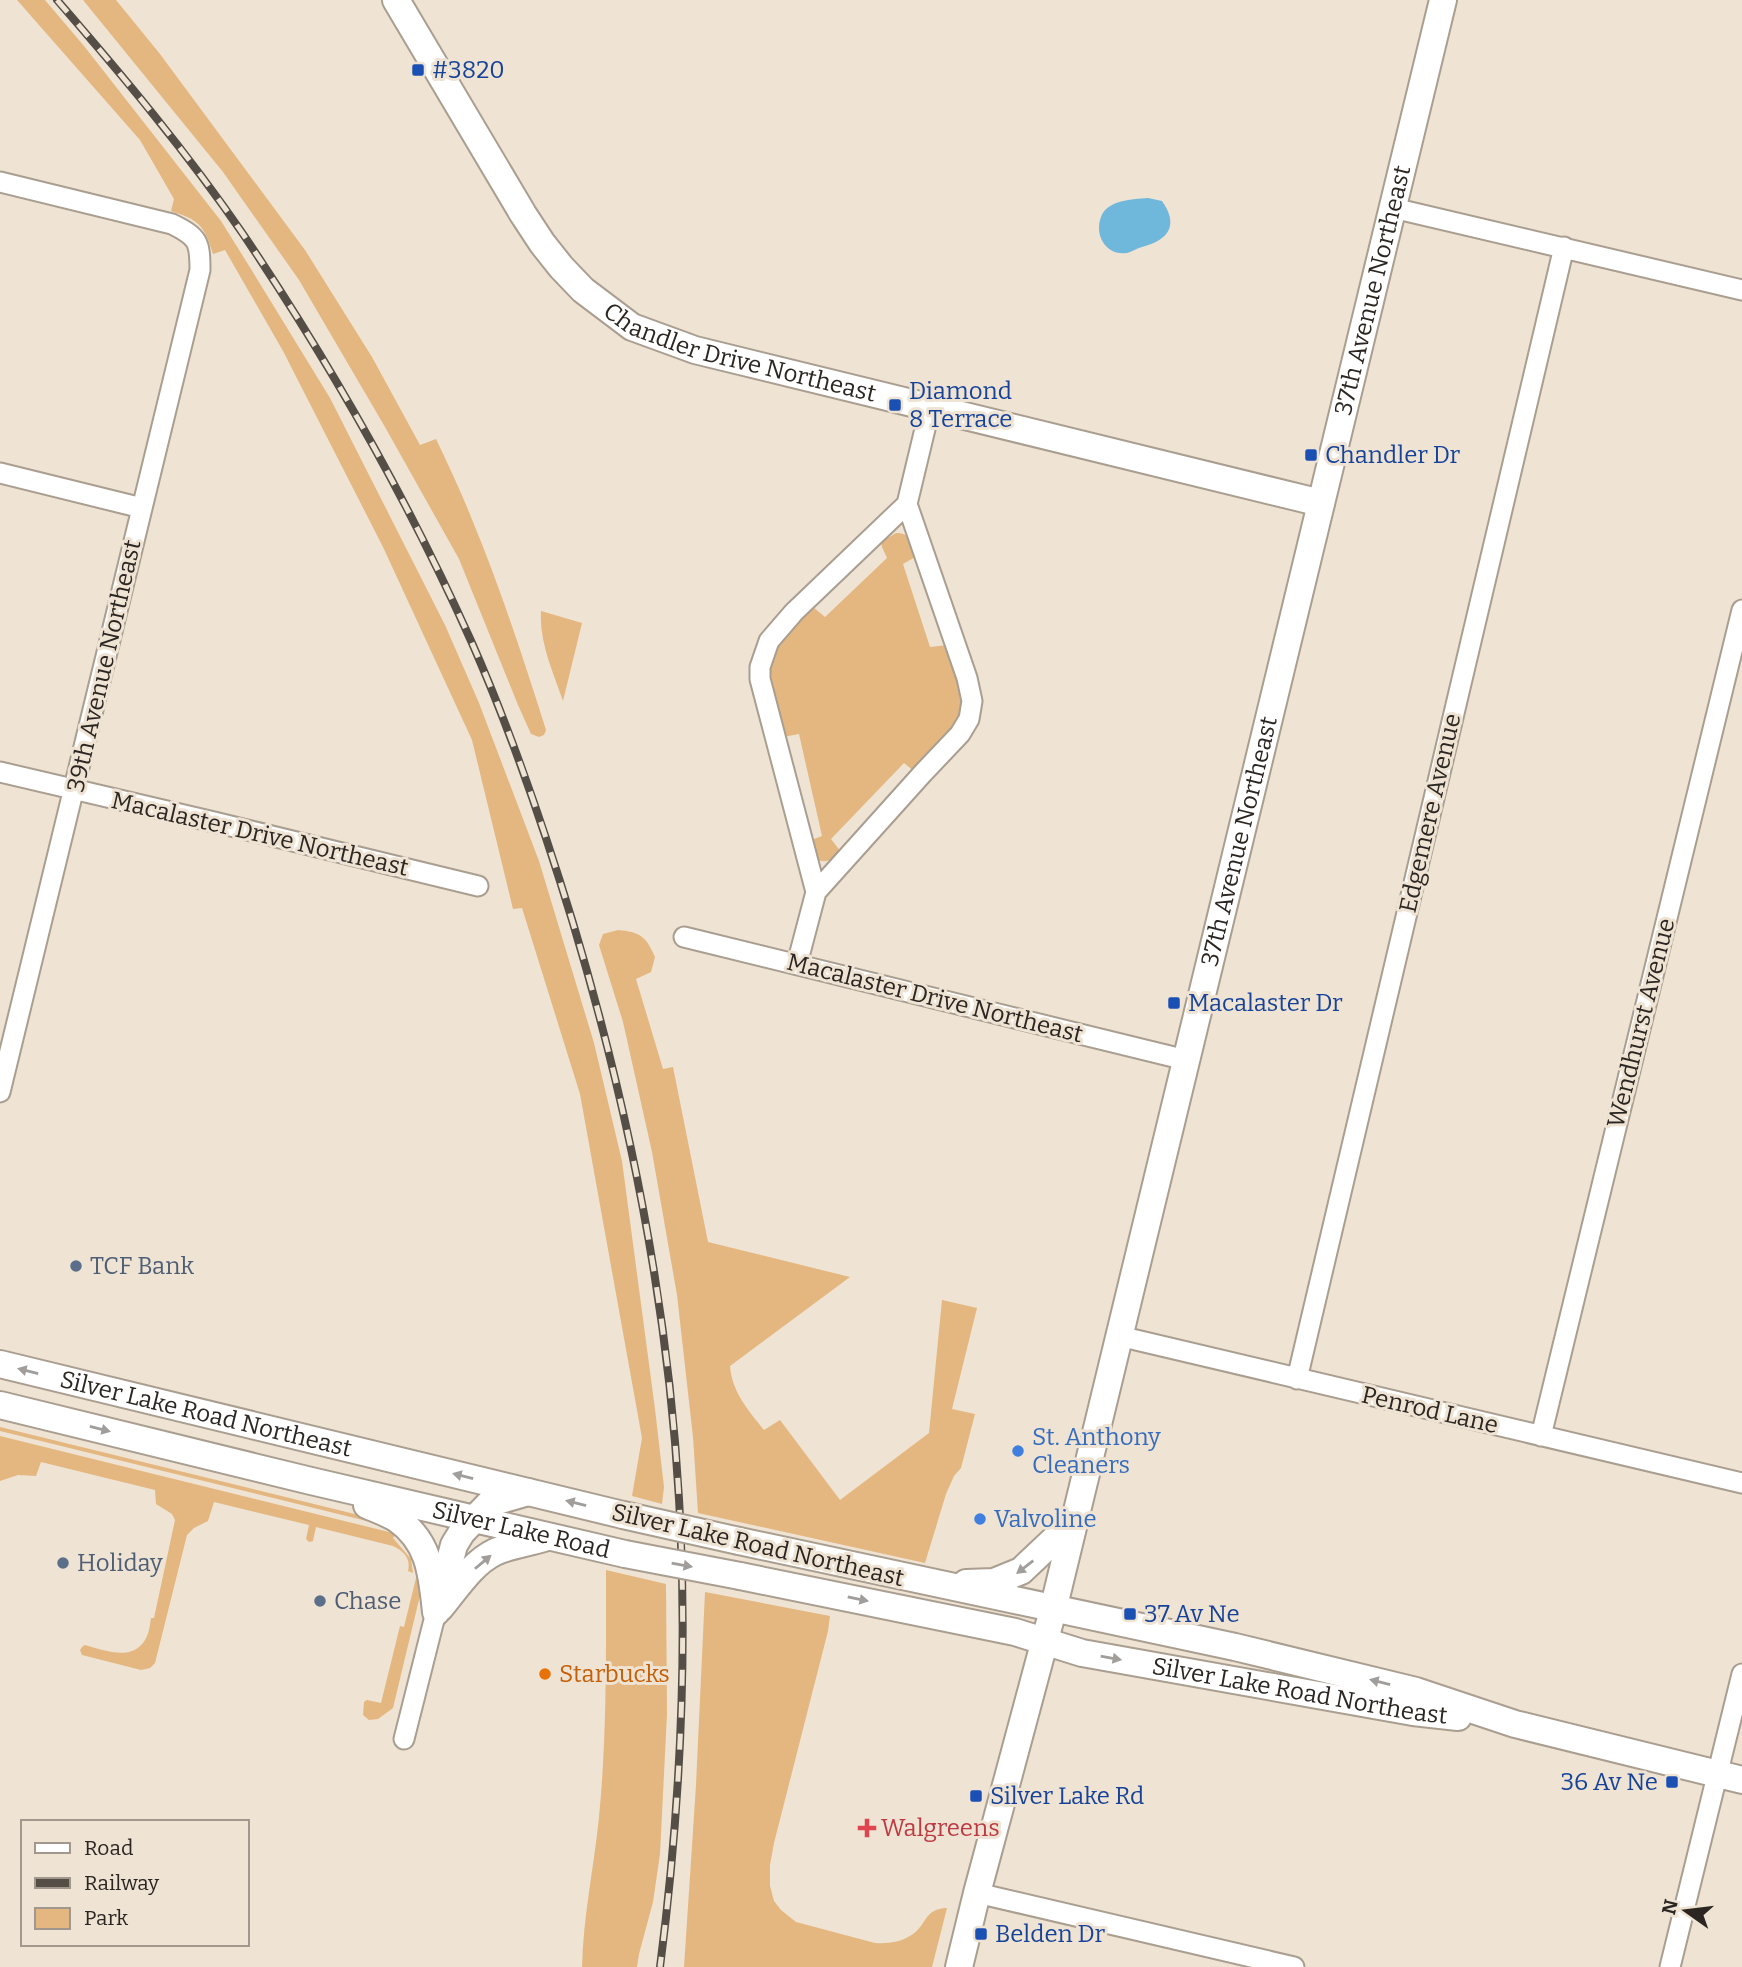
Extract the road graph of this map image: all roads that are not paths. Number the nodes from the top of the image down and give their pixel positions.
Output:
1 (396, 0) edge
2 (1443, 0) edge
3 (0, 182) edge
4 (1393, 208) junction
5 (1564, 247) junction
6 (1742, 290) edge
7 (930, 408) junction
8 (0, 473) edge
9 (1321, 503) junction
10 (907, 504) junction
11 (142, 508) junction
12 (1742, 610) edge
13 (0, 772) edge
14 (75, 790) junction
15 (478, 886) dead end
16 (816, 892) junction
17 (684, 937) dead end
18 (797, 964) junction
19 (1186, 1060) junction
20 (3, 1064) edge
21 (0, 1092) edge
22 (1119, 1336) junction
23 (0, 1364) edge
24 (1297, 1379) junction
25 (0, 1405) edge
26 (34, 1413) junction
27 (0, 1416) edge
28 (1541, 1436) junction
29 (311, 1481) junction
30 (1742, 1483) edge
31 (529, 1492) junction
32 (474, 1519) junction
33 (1075, 1520) junction
34 (549, 1537) junction
35 (936, 1584) junction
36 (1053, 1610) junction
37 (436, 1612) junction
38 (1045, 1642) junction
39 (1742, 1674) edge
40 (1515, 1724) junction
41 (404, 1739) dead end
42 (1730, 1777) edge
43 (976, 1893) junction
44 (959, 1967) edge
45 (1294, 1967) edge
46 (1670, 1967) edge

1 - 7 main road, Chandler Drive Northeast
2 - 4 main road, 37th Avenue Northeast
3 - 11 street, 39th Avenue Northeast
4 - 5 street
4 - 9 main road, 37th Avenue Northeast
5 - 6 street
5 - 24 street, Edgemere Avenue
7 - 9 main road, Chandler Drive Northeast
7 - 10 street
8 - 11 street
9 - 19 main road, 37th Avenue Northeast
10 - 16 street
10 - 16 street
11 - 14 street, 39th Avenue Northeast
12 - 28 street, Wendhurst Avenue
13 - 14 street, Macalaster Drive Northeast
14 - 15 street, Macalaster Drive Northeast
14 - 20 street, 39th Avenue Northeast
16 - 18 street
17 - 18 street, Macalaster Drive Northeast
18 - 19 street, Macalaster Drive Northeast
19 - 22 main road, 37th Avenue Northeast
20 - 21 street, 39th Avenue Northeast
22 - 24 street, Penrod Lane
22 - 33 main road, 37th Avenue Northeast
31 -> 23 main road, Silver Lake Road Northeast
24 - 28 street, Penrod Lane
25 - 26 main road, Silver Lake Road
26 - 27 main road
26 -> 29 main road, Silver Lake Road
28 - 30 street, Penrod Lane
29 - 32 main road, Silver Lake Road
29 - 37 main road
31 - 32 main road
35 -> 31 main road, Silver Lake Road Northeast, bridge
32 - 34 main road, Silver Lake Road
32 - 37 main road
33 -> 35 main road
33 - 36 main road, 37th Avenue Northeast
37 -> 34 main road
34 -> 38 main road, Silver Lake Road, bridge
35 - 36 main road, Silver Lake Road Northeast
36 - 38 main road, 37th Avenue Northeast
40 -> 36 main road, Silver Lake Road Northeast
37 - 41 street
38 -> 40 main road, Silver Lake Road Northeast
38 - 43 main road, 37th Avenue Northeast
39 - 42 street
40 - 42 main road, Silver Lake Road Northeast
42 - 46 street
43 - 44 main road, 37th Avenue Northeast
43 - 45 street

